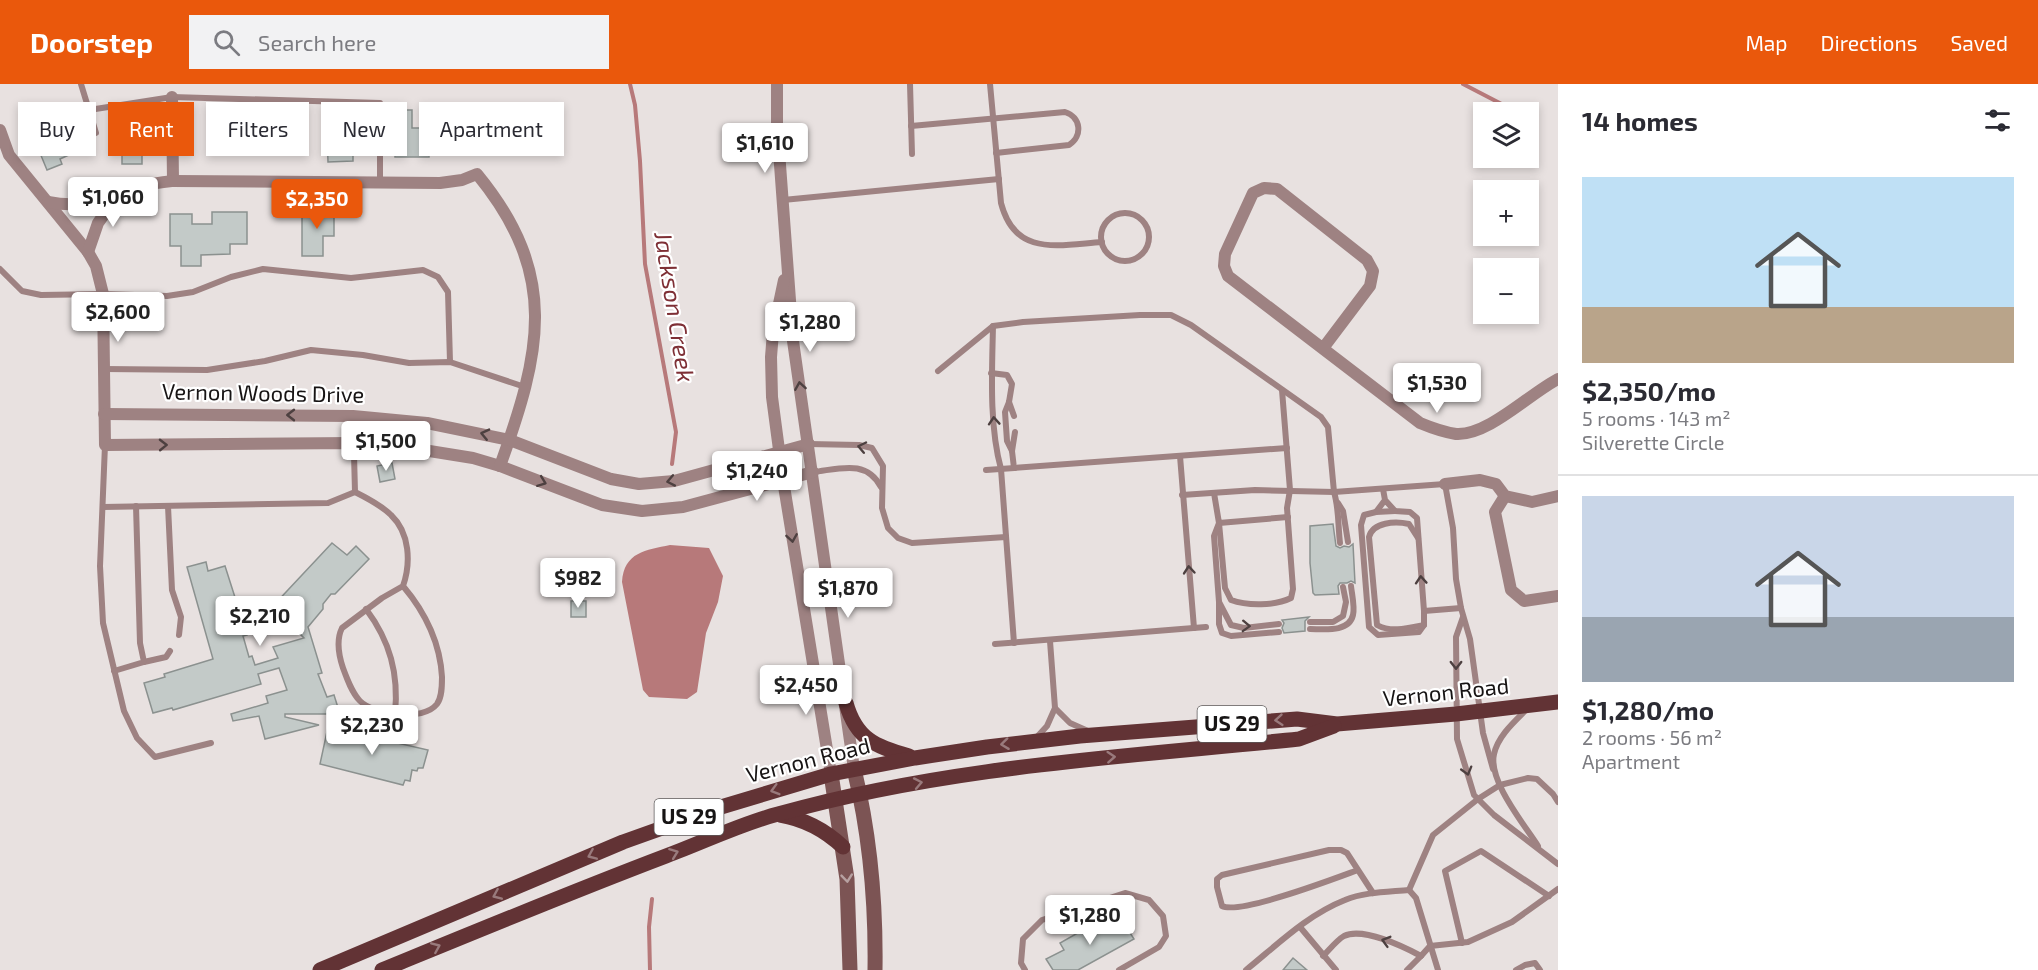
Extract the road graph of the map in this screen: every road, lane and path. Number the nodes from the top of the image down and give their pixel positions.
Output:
1 (81, 84) edge
2 (777, 84) edge
3 (910, 84) edge
4 (990, 84) edge
5 (172, 97) junction
6 (87, 102) edge
7 (96, 109) edge
8 (993, 119) junction
9 (911, 126) junction
10 (0, 130) edge
11 (996, 153) junction
12 (912, 154) dead end
13 (999, 179) junction
14 (173, 181) junction
15 (380, 183) junction
16 (119, 194) junction
17 (783, 201) junction
18 (48, 202) junction
19 (1102, 242) junction
20 (88, 252) junction
21 (788, 264) junction
22 (0, 269) edge
23 (103, 294) junction
24 (993, 326) junction
25 (1324, 347) junction
26 (450, 362) junction
27 (103, 369) junction
28 (938, 371) dead end
29 (992, 373) junction
30 (1558, 379) edge
31 (525, 387) junction
32 (1282, 390) junction
33 (1009, 402) junction
34 (104, 414) junction
35 (352, 416) junction
36 (1014, 416) dead end
37 (1016, 432) dead end
38 (510, 440) junction
39 (354, 443) junction
40 (809, 444) junction
41 (105, 445) junction
42 (1287, 448) junction
43 (1012, 451) junction
44 (780, 452) junction
45 (1180, 456) junction
46 (500, 466) junction
47 (1014, 468) junction
48 (1000, 469) junction
49 (986, 470) dead end
50 (813, 472) junction
51 (783, 480) junction
52 (1445, 484) junction
53 (882, 489) junction
54 (1383, 489) junction
55 (1290, 490) junction
56 (355, 492) junction
57 (1334, 492) junction
58 (1214, 493) junction
59 (1182, 495) junction
60 (1505, 496) junction
61 (1558, 496) edge
62 (1385, 500) junction
63 (1337, 502) junction
64 (168, 506) junction
65 (103, 507) junction
66 (136, 507) junction
67 (1395, 511) junction
68 (1376, 512) junction
69 (1288, 518) junction
70 (1219, 523) junction
71 (1006, 537) junction
72 (1418, 538) junction
73 (1348, 542) dead end
74 (1340, 543) dead end
75 (403, 586) junction
76 (1351, 586) dead end
77 (1343, 587) dead end
78 (1558, 596) edge
79 (1219, 602) junction
80 (1461, 608) junction
81 (366, 609) junction
82 (1424, 611) junction
83 (1463, 617) junction
84 (1279, 624) dead end
85 (1424, 625) junction
86 (1206, 627) dead end
87 (1194, 628) junction
88 (1279, 632) dead end
89 (179, 635) dead end
90 (1050, 641) junction
91 (1014, 643) junction
92 (994, 644) dead end
93 (170, 651) dead end
94 (144, 662) junction
95 (114, 671) junction
96 (1558, 702) edge
97 (846, 704) junction
98 (1530, 706) junction
99 (1055, 708) junction
100 (1481, 711) junction
101 (395, 714) junction
102 (1456, 714) junction
103 (1337, 724) junction
104 (1097, 735) junction
105 (1034, 741) junction
106 (211, 742) dead end
107 (915, 758) junction
108 (855, 769) junction
109 (1493, 769) junction
110 (831, 774) junction
111 (1500, 785) junction
112 (861, 795) junction
113 (835, 799) junction
114 (1478, 799) junction
115 (1558, 802) edge
116 (777, 814) junction
117 (843, 847) junction
118 (1542, 852) junction
119 (1558, 864) edge
120 (1358, 870) junction
121 (1558, 889) edge
122 (1409, 890) junction
123 (1373, 893) junction
124 (1549, 896) junction
125 (1300, 927) junction
126 (1462, 943) junction
127 (1430, 946) junction
128 (1323, 956) junction
129 (1421, 956) junction
130 (320, 970) edge
131 (382, 970) edge
132 (850, 970) edge
133 (875, 970) edge
134 (1025, 970) edge
135 (1119, 970) edge
136 (1246, 970) edge
137 (1336, 970) edge
138 (1407, 970) edge
139 (1438, 970) edge
140 (1516, 970) edge
141 (1540, 970) edge

1 - 6 lane
2 - 17 street
3 - 9 lane
4 - 8 lane
5 - 7 lane
5 - 14 street
5 - 15 lane
8 - 9 lane
8 - 11 lane
8 - 11 lane
9 - 12 lane
10 - 18 street
11 - 13 lane
13 - 17 lane
13 - 19 lane
14 - 15 street
14 - 16 street
15 - 31 street
16 - 18 street
16 - 20 street
17 - 21 street
18 - 20 street
19 - 19 lane
20 - 23 street
40 -> 21 street
21 - 44 street
22 - 23 lane
23 - 26 lane
23 - 27 street
24 - 28 lane
24 - 29 lane
24 - 32 lane
25 - 25 street
25 - 30 street
26 - 27 lane
26 - 31 lane
27 - 34 street
29 - 33 lane
48 -> 29 lane
31 - 38 street
32 - 42 lane
32 - 57 lane
33 - 36 lane
33 - 43 lane
35 -> 34 street, Vernon Woods Drive
34 - 41 street
38 -> 35 street, Vernon Woods Drive
35 - 39 lane
37 - 43 lane
44 -> 38 street, Vernon Woods Drive
38 - 46 street
41 -> 39 street
39 - 46 street
39 - 56 lane
40 - 44 street, Vernon Woods Drive
40 - 50 street
53 -> 40 lane
41 - 65 lane
42 - 45 lane
42 - 55 lane
43 - 47 lane
44 - 51 street
45 - 47 lane
45 - 59 lane
46 -> 51 street
47 - 48 lane
48 - 49 lane
48 - 71 lane
50 - 51 street
50 - 53 lane
50 - 97 street
51 -> 110 street
52 - 54 lane
52 - 60 street
52 - 80 lane
53 - 71 lane
54 - 57 lane
54 - 62 lane
55 - 57 lane
55 - 58 lane
55 - 69 lane
56 - 64 lane
56 - 75 lane
57 - 63 lane
58 - 59 lane
58 - 70 lane
87 -> 59 lane
60 - 61 street
60 - 78 street
62 - 67 lane
62 - 68 lane
63 - 73 lane
63 - 74 lane
64 - 66 lane
64 - 89 lane
65 - 66 lane
65 - 95 lane
66 - 94 lane
67 - 68 lane
67 - 72 lane
68 - 85 lane
69 - 70 lane
69 - 70 lane
70 - 79 lane
71 - 91 lane
82 -> 72 lane
72 - 85 lane
75 - 81 lane
75 - 101 lane
76 - 77 lane
79 -> 84 lane
79 - 88 lane
80 - 82 lane
80 - 83 lane
81 - 101 lane
81 - 101 lane
82 - 85 lane
83 - 100 lane
83 -> 102 lane
86 - 87 lane
87 - 90 lane
90 - 91 lane
90 - 99 lane
91 - 92 lane
93 - 94 lane
94 - 95 lane
95 - 106 lane
96 - 98 main road, Vernon Road / US 29
97 - 107 main road
97 - 108 street
98 - 100 main road, Vernon Road / US 29
98 - 109 lane
99 - 104 lane
99 - 105 lane
100 - 102 main road, Vernon Road / US 29
100 - 109 lane
102 - 103 main road, Vernon Road / US 29
102 -> 114 lane
103 -> 104 main road, Vernon Road / US 29
112 -> 103 main road, Vernon Road / US 29
104 - 105 main road, Vernon Road / US 29
105 -> 107 main road, Vernon Road / US 29
107 - 108 main road, Vernon Road / US 29
108 - 110 main road, Vernon Road / US 29
108 - 112 street
109 - 111 lane
110 - 113 street
110 -> 130 main road, Vernon Road / US 29
111 - 114 lane
111 - 115 lane
111 - 118 lane
112 - 113 main road, Vernon Road / US 29
112 - 133 street
113 - 116 main road, Vernon Road / US 29
113 - 117 street
114 - 118 lane
114 - 122 lane
116 - 117 main road
131 -> 116 main road, Vernon Road / US 29
117 -> 132 street
118 - 119 lane
120 - 120 lane
120 - 123 lane
121 - 124 lane
122 - 123 lane
122 - 127 lane
123 - 125 lane
124 - 126 lane
124 - 126 lane
125 - 128 lane
125 - 136 lane
126 - 127 lane
127 - 129 lane
127 - 139 lane
129 -> 128 lane
128 - 137 lane
129 - 138 lane
134 - 135 lane
140 - 141 lane

